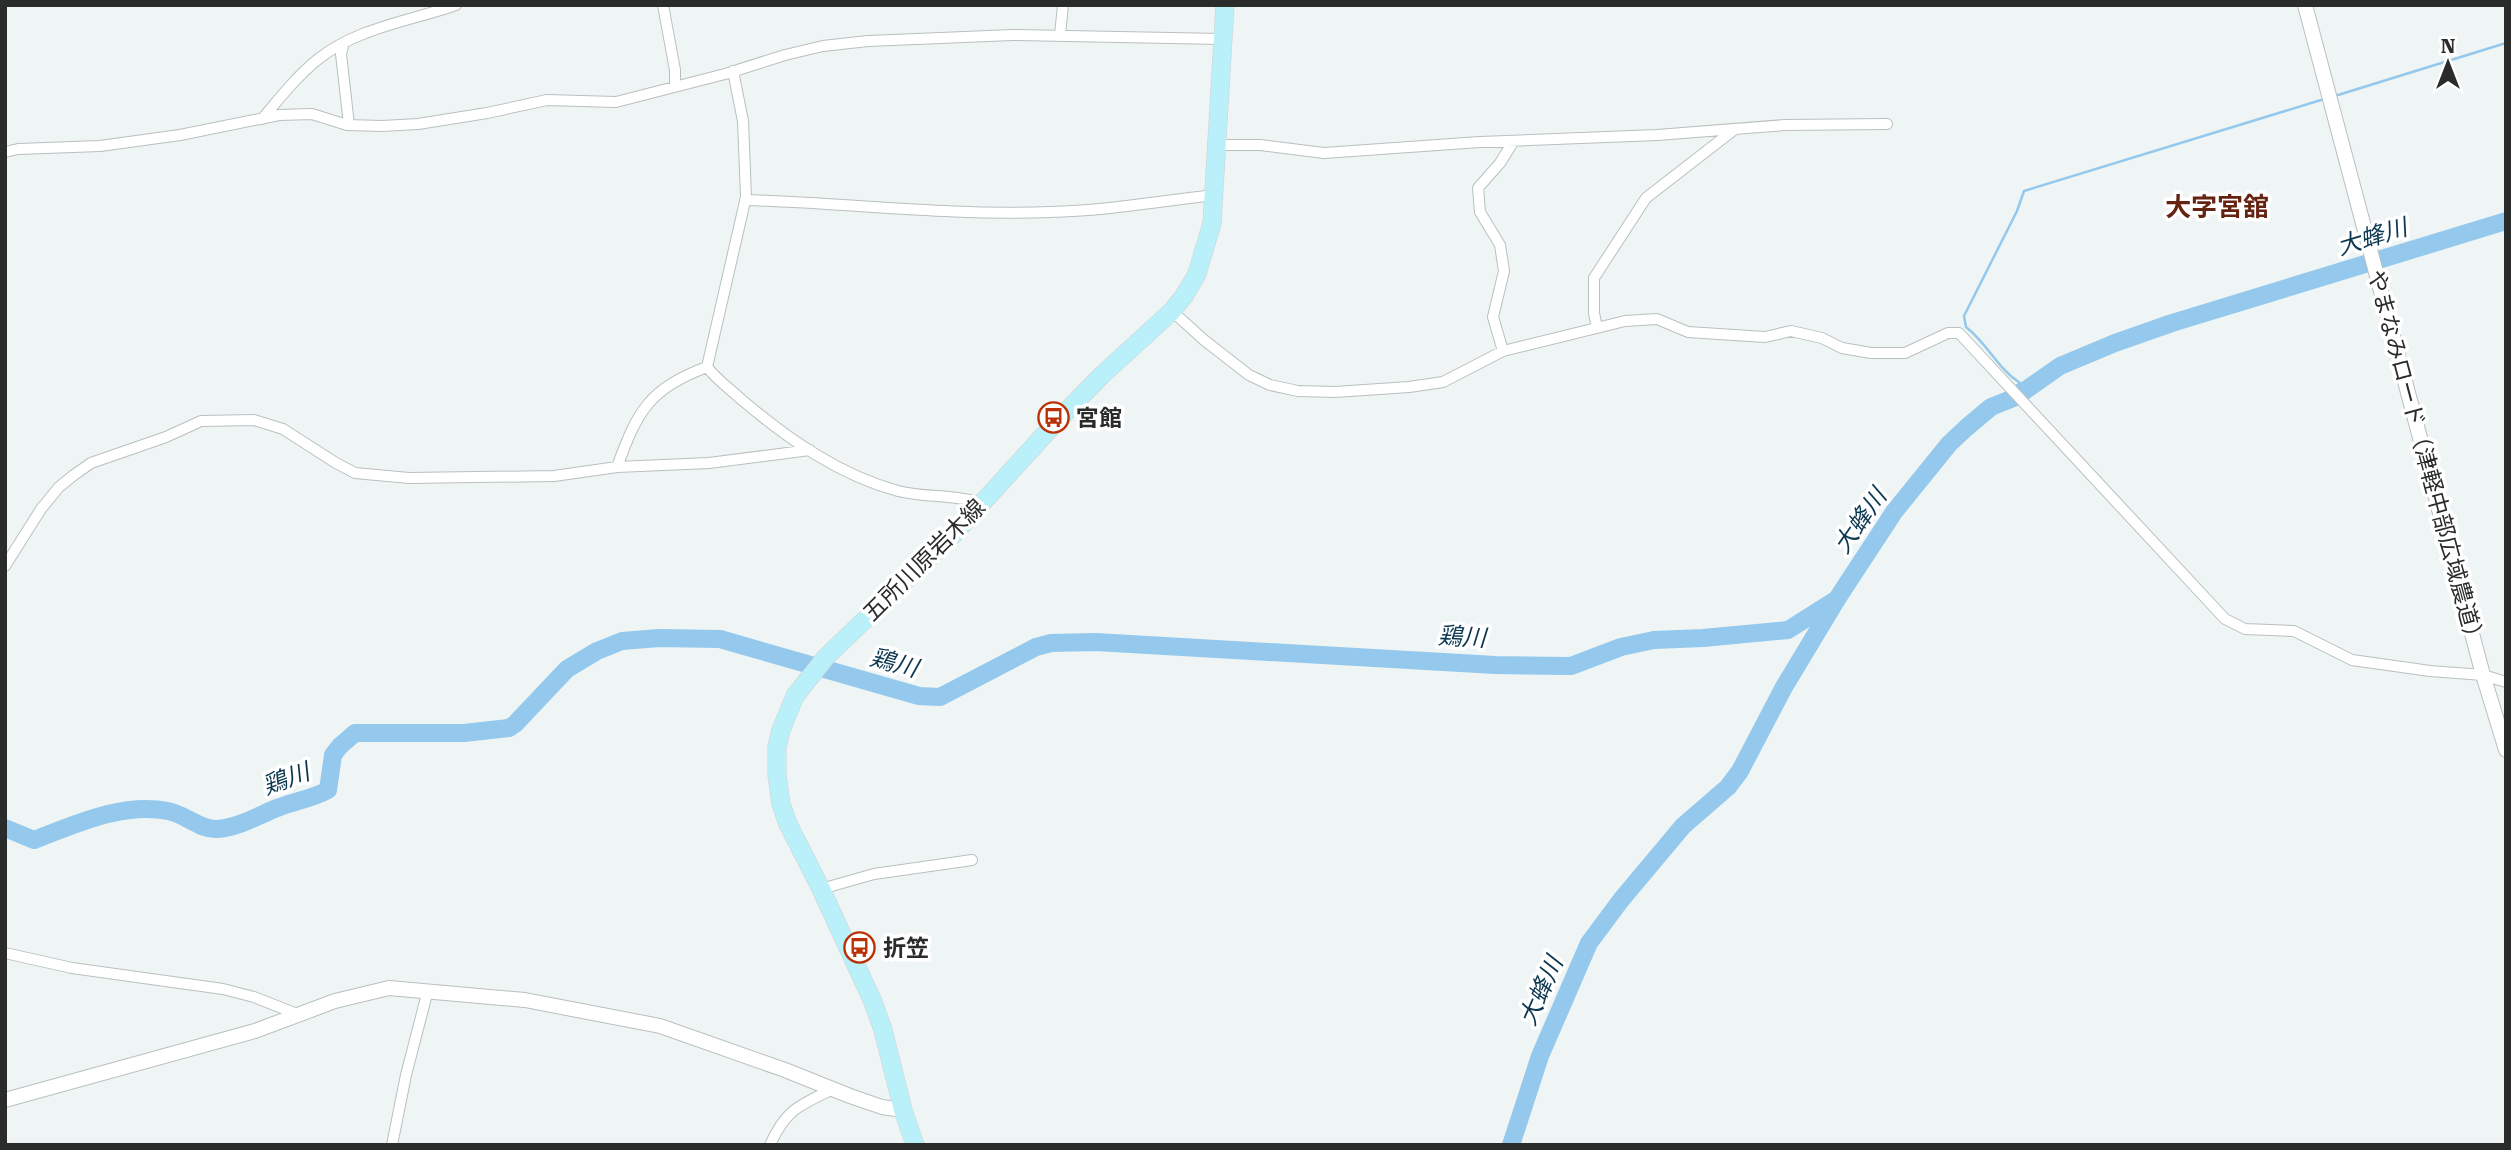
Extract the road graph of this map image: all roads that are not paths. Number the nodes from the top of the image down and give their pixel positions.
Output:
1 (456, 5) edge
2 (663, 5) edge
3 (1063, 5) edge
4 (1225, 5) edge
5 (2305, 5) edge
6 (1060, 35) junction
7 (1222, 39) junction
8 (344, 43) junction
9 (733, 71) junction
10 (675, 85) junction
11 (262, 119) junction
12 (349, 124) junction
13 (1887, 124) dead end
14 (1734, 129) junction
15 (1513, 142) junction
16 (1218, 145) junction
17 (5, 152) edge
18 (1215, 195) junction
19 (745, 200) junction
20 (1172, 311) junction
21 (1597, 328) junction
22 (1503, 351) junction
23 (707, 367) junction
24 (810, 450) junction
25 (617, 467) junction
26 (982, 503) junction
27 (5, 566) edge
28 (2483, 675) junction
29 (2506, 682) edge
30 (2506, 750) edge
31 (972, 860) dead end
32 (821, 889) junction
33 (5, 953) edge
34 (428, 990) junction
35 (298, 1014) junction
36 (833, 1089) junction
37 (5, 1100) edge
38 (903, 1110) junction
39 (392, 1145) edge
40 (771, 1145) edge
41 (915, 1145) edge

1 - 8 street
2 - 10 street
3 - 6 street
4 - 7 main road, 五所川原岩木線
5 - 28 street, やまなみロード（津軽中部広域農道）
6 - 7 street
6 - 9 street
7 - 16 main road, 五所川原岩木線
8 - 11 street
8 - 12 street
9 - 10 street
9 - 19 street
10 - 12 street
11 - 12 street
11 - 17 street
13 - 14 street
14 - 15 street
14 - 21 street
15 - 16 street
15 - 22 street
16 - 18 main road, 五所川原岩木線
18 - 19 street
18 - 20 main road, 五所川原岩木線
19 - 23 street
20 - 22 street
20 - 26 main road, 五所川原岩木線
21 - 22 street
21 - 28 street
23 - 24 street
23 - 25 street
24 - 25 street
24 - 26 street
25 - 27 street
26 - 32 main road, 五所川原岩木線
28 - 29 street
28 - 30 street, やまなみロード（津軽中部広域農道）
31 - 32 street
32 - 38 main road, 五所川原岩木線
33 - 35 street
34 - 35 street
34 - 36 street
34 - 39 street
35 - 37 street
36 - 38 street
36 - 40 street
38 - 41 main road, 五所川原岩木線

